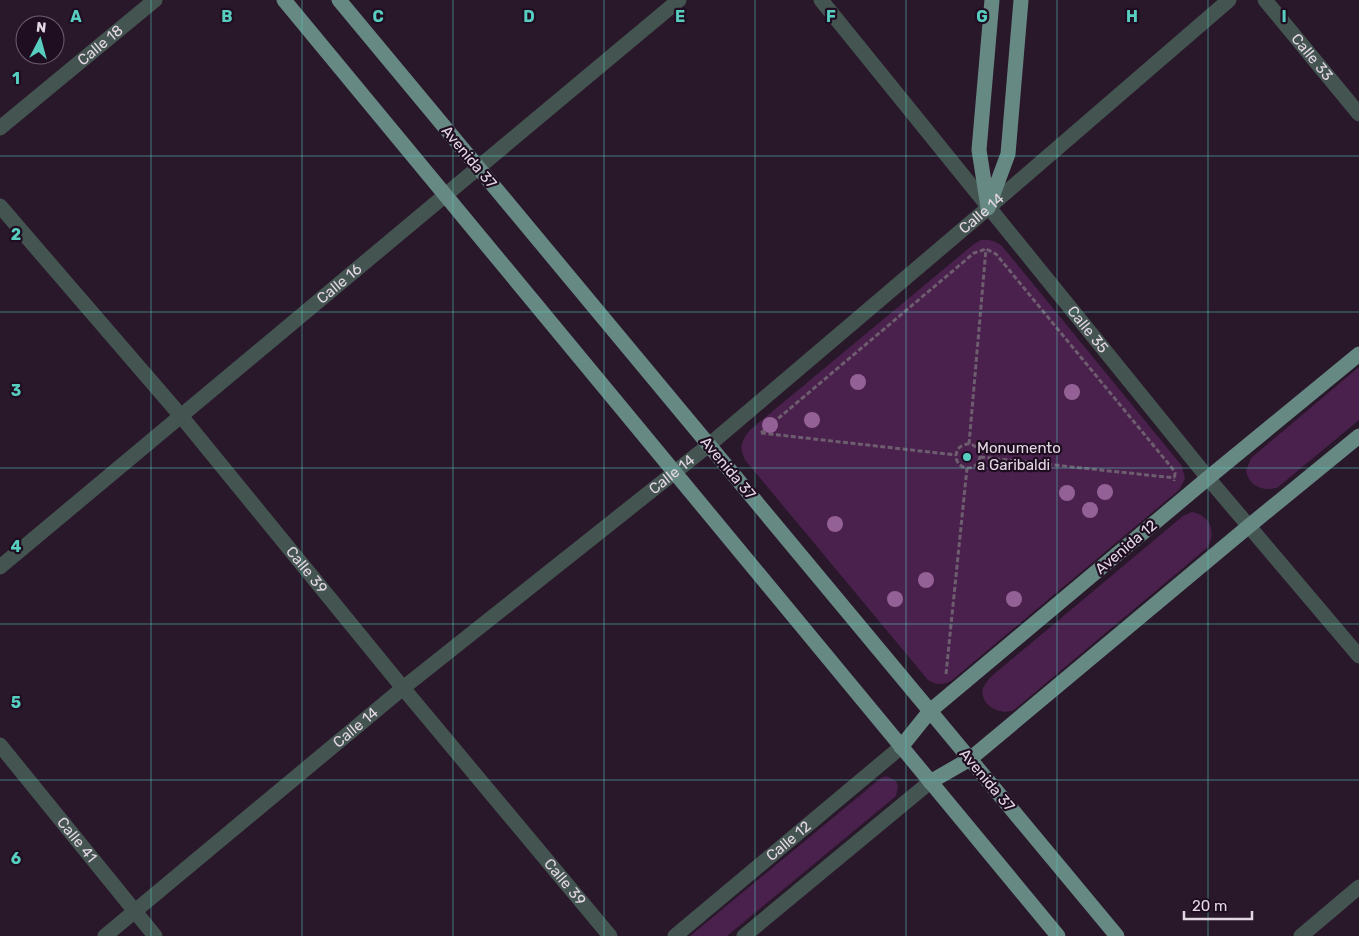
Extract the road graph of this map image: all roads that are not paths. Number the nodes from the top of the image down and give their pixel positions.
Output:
1 (155, 0) edge
2 (284, 0) edge
3 (339, 0) edge
4 (679, 0) edge
5 (821, 0) edge
6 (992, 0) edge
7 (1021, 0) edge
8 (1229, 0) edge
9 (1264, 0) edge
10 (1359, 114) edge
11 (0, 128) edge
12 (478, 168) junction
13 (445, 196) junction
14 (0, 206) edge
15 (988, 208) junction
16 (1359, 354) edge
17 (181, 416) junction
18 (1359, 436) edge
19 (709, 445) junction
20 (675, 473) junction
21 (1208, 478) junction
22 (1248, 526) junction
23 (0, 567) edge
24 (1359, 656) edge
25 (403, 688) junction
26 (930, 711) junction
27 (0, 745) edge
28 (901, 747) junction
29 (970, 759) junction
30 (930, 782) junction
31 (1359, 887) edge
32 (135, 911) junction
33 (105, 936) edge
34 (155, 936) edge
35 (610, 936) edge
36 (675, 936) edge
37 (744, 936) edge
38 (1058, 936) edge
39 (1117, 936) edge
40 (1301, 936) edge

1 - 11 street, Calle 18
2 - 13 main road
3 - 12 main road, Avenida 37
4 - 12 street, Calle 16
5 - 15 street, Calle 35
6 - 15 main road
7 - 15 main road
8 - 15 street, Calle 14
9 - 10 street, Calle 33
12 - 13 street, Calle 16
12 - 19 main road, Avenida 37
13 - 17 street, Calle 16
13 - 20 main road
14 - 17 street, Calle 39
15 - 19 street, Calle 14
15 - 21 street, Calle 35
16 - 21 main road, Avenida 12
17 - 23 street, Calle 16
17 - 25 street, Calle 39
18 - 22 main road
19 - 20 street, Calle 14
19 - 26 main road, Avenida 37
20 - 25 street, Calle 14
20 - 28 main road
21 - 22 street, Calle 35
21 - 26 main road, Avenida 12
22 - 24 street, Calle 35
22 - 29 main road
25 - 32 street, Calle 14
25 - 35 street, Calle 39
26 - 28 main road, Avenida 12
26 - 29 main road, Avenida 37
27 - 32 street, Calle 41
28 - 30 main road
28 - 36 street, Calle 12
29 - 30 main road
29 - 39 main road, Avenida 37
30 - 37 street
30 - 38 main road
31 - 40 street
32 - 33 street, Calle 14
32 - 34 street, Calle 41

